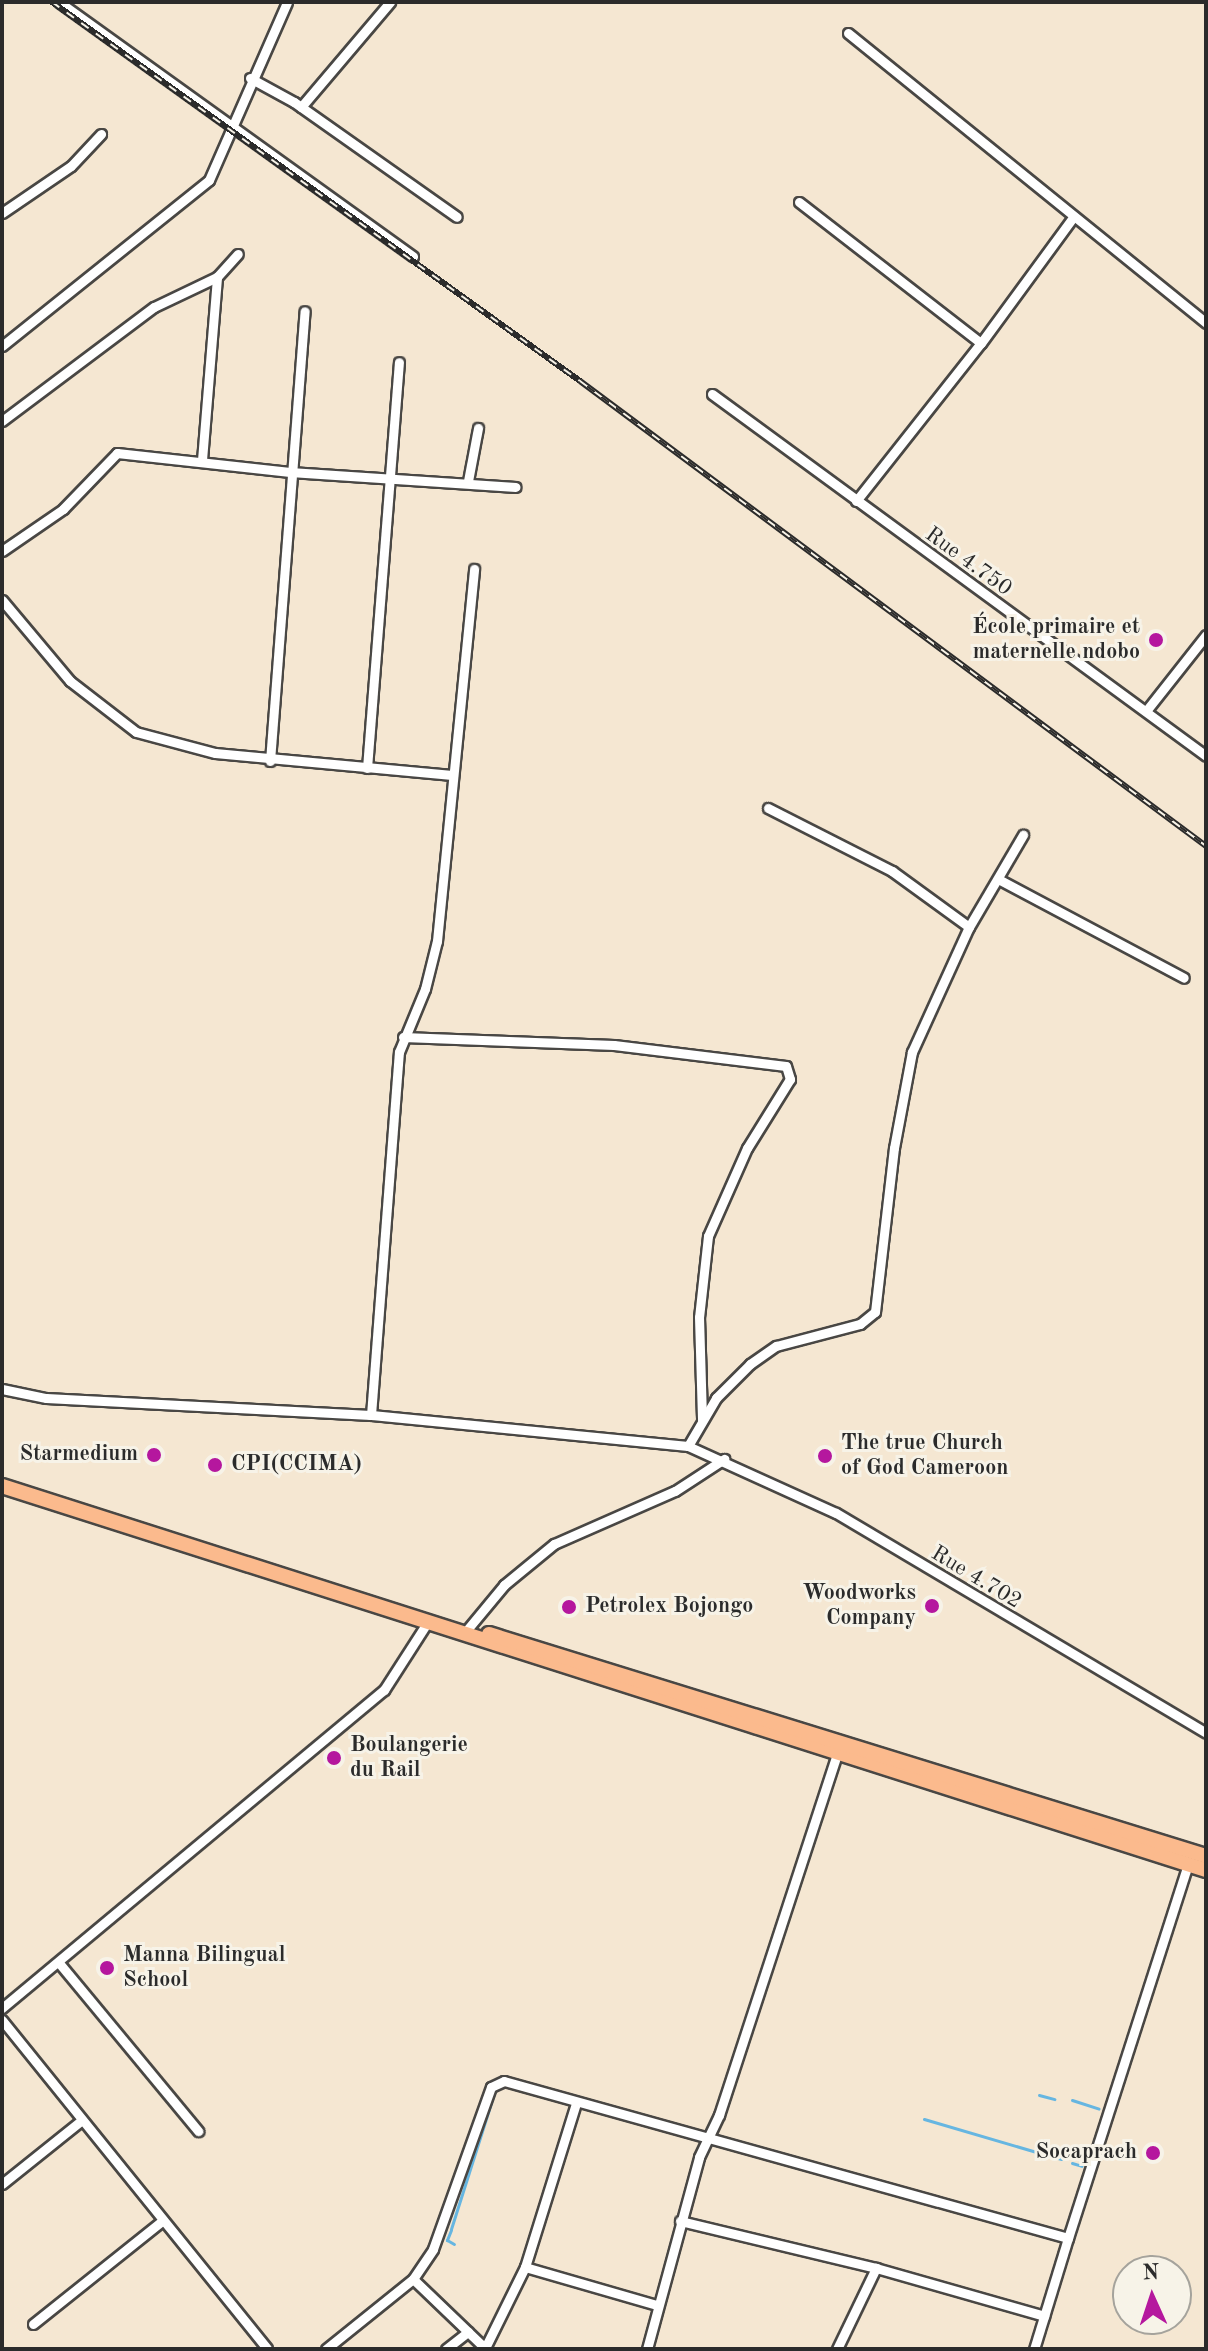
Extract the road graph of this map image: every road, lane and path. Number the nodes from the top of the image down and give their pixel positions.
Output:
1 (59, 2) edge
2 (287, 2) edge
3 (390, 2) edge
4 (848, 33) dead end
5 (250, 78) junction
6 (301, 107) junction
7 (230, 122) junction
8 (101, 134) dead end
9 (799, 202) dead end
10 (2, 213) edge
11 (1074, 216) junction
12 (457, 217) dead end
13 (238, 254) dead end
14 (413, 256) dead end
15 (217, 277) junction
16 (305, 311) dead end
17 (1206, 323) edge
18 (981, 343) junction
19 (2, 346) edge
20 (399, 362) dead end
21 (712, 394) dead end
22 (2, 421) edge
23 (478, 428) dead end
24 (202, 460) junction
25 (290, 472) junction
26 (392, 477) junction
27 (468, 481) junction
28 (516, 487) dead end
29 (856, 501) junction
30 (2, 551) edge
31 (474, 569) dead end
32 (2, 600) edge
33 (1206, 635) edge
34 (1146, 711) junction
35 (1206, 756) edge
36 (270, 761) junction
37 (367, 768) junction
38 (452, 775) junction
39 (768, 808) dead end
40 (1023, 835) dead end
41 (1000, 880) junction
42 (969, 927) junction
43 (1184, 978) dead end
44 (403, 1037) junction
45 (2, 1389) edge
46 (371, 1415) junction
47 (702, 1421) junction
48 (688, 1446) junction
49 (724, 1459) junction
50 (2, 1486) edge
51 (429, 1620) junction
52 (473, 1633) junction
53 (1206, 1733) edge
54 (837, 1755) junction
55 (937, 1779) junction
56 (1206, 1856) edge
57 (1188, 1865) junction
58 (1206, 1870) edge
59 (60, 1964) junction
60 (2, 2008) edge
61 (2, 2020) edge
62 (576, 2103) junction
63 (82, 2120) junction
64 (198, 2131) dead end
65 (708, 2136) junction
66 (2, 2184) edge
67 (162, 2221) junction
68 (680, 2221) junction
69 (1068, 2238) junction
70 (525, 2267) junction
71 (876, 2268) junction
72 (413, 2279) junction
73 (657, 2305) junction
74 (1044, 2316) junction
75 (33, 2324) dead end
76 (468, 2332) junction
77 (485, 2348) edge
78 (267, 2349) edge
79 (326, 2349) edge
80 (446, 2349) edge
81 (647, 2349) edge
82 (837, 2349) edge
83 (1034, 2349) edge

1 - 7 street
2 - 5 street
3 - 6 street
4 - 11 street
5 - 6 street
5 - 7 street
6 - 12 street
7 - 14 street
7 - 19 street
8 - 10 street
9 - 18 street
11 - 17 street
11 - 18 street
13 - 15 street
15 - 22 street
15 - 24 street
16 - 25 street
18 - 29 street
20 - 26 street
21 - 29 street, Rue 4.750
23 - 27 street
24 - 25 street
24 - 30 street
25 - 26 street
25 - 36 street
26 - 27 street
26 - 37 street
27 - 28 street
29 - 34 street, Rue 4.750
31 - 38 street
32 - 36 street
33 - 34 street
34 - 35 street, Rue 4.750
36 - 37 street
37 - 38 street
38 - 44 street
39 - 42 street
40 - 41 street
41 - 42 street
41 - 43 street
42 - 47 street
44 - 46 street
44 - 47 street
45 - 46 street, Rue 4.702
46 - 48 street, Rue 4.702
47 - 48 street
48 - 49 street, Rue 4.702
49 - 52 street
49 - 53 street, Rue 4.702
50 - 51 highway
51 - 52 highway
51 - 59 street
52 - 54 highway
52 - 55 highway
54 - 55 highway
54 - 65 street
55 - 56 highway
55 - 57 highway
57 - 58 highway
57 - 69 street
59 - 60 street
59 - 64 street
61 - 63 street
62 - 65 street
62 - 70 street
62 - 72 street
63 - 66 street
63 - 67 street
65 - 68 street
65 - 69 street
67 - 75 street
67 - 78 street
68 - 71 street
68 - 73 street
69 - 74 street
70 - 73 street
70 - 77 street
71 - 74 street
71 - 82 street
72 - 76 street
72 - 79 street
73 - 81 street
74 - 83 street
76 - 77 street
76 - 80 street

